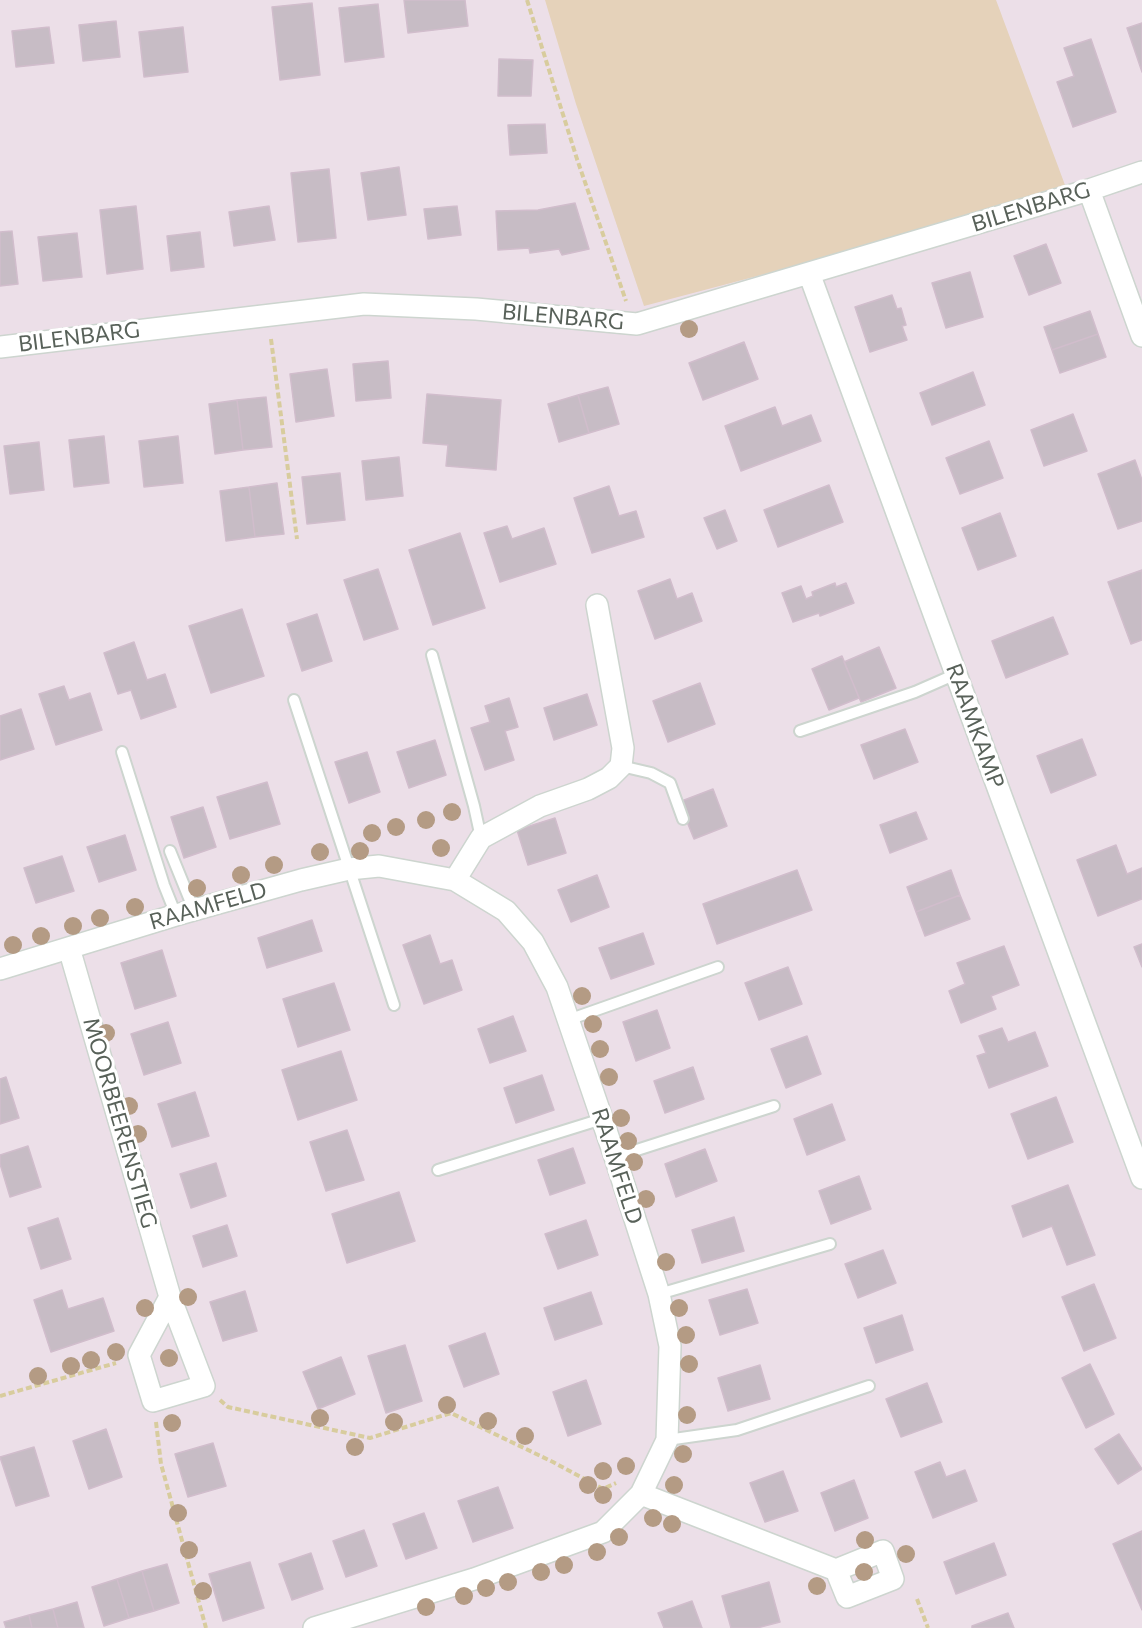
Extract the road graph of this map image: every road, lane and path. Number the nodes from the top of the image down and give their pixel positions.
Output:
1 (527, 0) edge
2 (1142, 172) edge
3 (1089, 190) junction
4 (809, 273) junction
5 (268, 315) junction
6 (634, 324) junction
7 (1142, 336) edge
8 (0, 346) edge
9 (297, 539) dead end
10 (597, 605) dead end
11 (432, 655) dead end
12 (956, 674) junction
13 (294, 700) dead end
14 (800, 731) dead end
15 (122, 752) dead end
16 (621, 766) junction
17 (683, 819) dead end
18 (481, 838) junction
19 (170, 851) dead end
20 (349, 869) junction
21 (455, 880) junction
22 (185, 913) junction
23 (69, 948) junction
24 (718, 967) dead end
25 (0, 969) edge
26 (394, 1005) dead end
27 (568, 1020) junction
28 (774, 1106) dead end
29 (602, 1119) junction
30 (615, 1157) junction
31 (438, 1170) dead end
32 (1142, 1178) edge
33 (830, 1244) dead end
34 (659, 1294) junction
35 (170, 1297) junction
36 (139, 1355) junction
37 (204, 1386) junction
38 (869, 1386) dead end
39 (0, 1396) edge
40 (153, 1401) junction
41 (667, 1440) junction
42 (653, 1467) junction
43 (641, 1494) junction
44 (836, 1570) dead end
45 (917, 1599) dead end
46 (206, 1628) edge
47 (314, 1628) edge
48 (928, 1628) edge

1 - 6 path
2 - 3 street, BILENBARG
3 - 4 street, BILENBARG
3 - 7 street
4 - 6 street, BILENBARG
4 - 12 street, RAAMKAMP
5 - 6 street, BILENBARG
5 - 8 street, BILENBARG
5 - 9 path
10 - 16 street
11 - 18 lane
12 - 14 lane
12 - 32 street, RAAMKAMP
13 - 20 lane
15 - 22 lane
16 - 17 lane
16 - 18 street
18 - 21 street
19 - 22 lane
20 - 21 street, RAAMFELD
20 - 22 street, RAAMFELD
20 - 26 lane
21 - 27 street, RAAMFELD
22 - 23 street, RAAMFELD
23 - 25 street, RAAMFELD
23 - 35 street, MOORBEERENSTIEG
24 - 27 lane
27 - 29 street, RAAMFELD
28 - 30 lane
29 - 30 street, RAAMFELD
29 - 31 lane
30 - 34 street, RAAMFELD
33 - 34 lane
34 - 41 street, RAAMFELD
35 - 36 street
35 - 37 street, MOORBEERENSTIEG
36 - 39 path
36 - 40 street
37 - 40 street
37 - 42 path
38 - 41 lane
40 - 46 path
41 - 42 street, RAAMFELD
42 - 43 street, RAAMFELD
43 - 44 street
43 - 47 street, RAAMFELD
45 - 48 path

